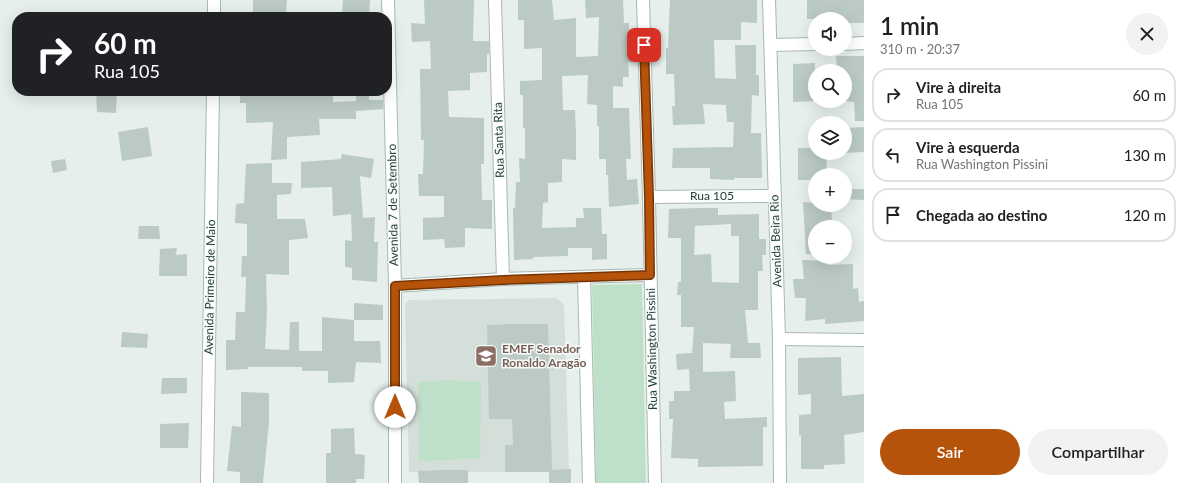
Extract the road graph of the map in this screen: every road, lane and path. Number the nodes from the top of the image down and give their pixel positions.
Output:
1 (214, 0) edge
2 (388, 0) edge
3 (495, 0) edge
4 (643, 0) edge
5 (769, 0) edge
6 (214, 12) edge
7 (388, 12) edge
8 (808, 44) edge
9 (852, 44) edge
10 (864, 44) edge
11 (771, 45) junction
12 (213, 96) edge
13 (390, 96) edge
14 (775, 196) junction
15 (649, 197) junction
16 (650, 275) junction
17 (584, 277) junction
18 (503, 280) junction
19 (395, 286) junction
20 (779, 339) junction
21 (864, 340) edge
22 (207, 483) edge
23 (395, 483) edge
24 (589, 483) edge
25 (655, 483) edge
26 (780, 483) edge

1 - 6 street
2 - 7 street, Avenida 7 de Setembro
3 - 18 street, Rua Santa Rita
4 - 15 street, Rua Washington Pissini
5 - 11 street, Avenida Beira Rio
8 - 11 street
9 - 10 street
11 - 14 street, Avenida Beira Rio
12 - 22 street, Avenida Primeiro de Maio
13 - 19 street, Avenida 7 de Setembro
14 - 15 street, Rua 105
14 - 20 street, Avenida Beira Rio
15 - 16 street, Rua Washington Pissini
16 - 17 street
16 - 25 street, Rua Washington Pissini
17 - 18 street
17 - 24 street
18 - 19 street
19 - 23 street, Avenida 7 de Setembro
20 - 21 street
20 - 26 street, Avenida Beira Rio

